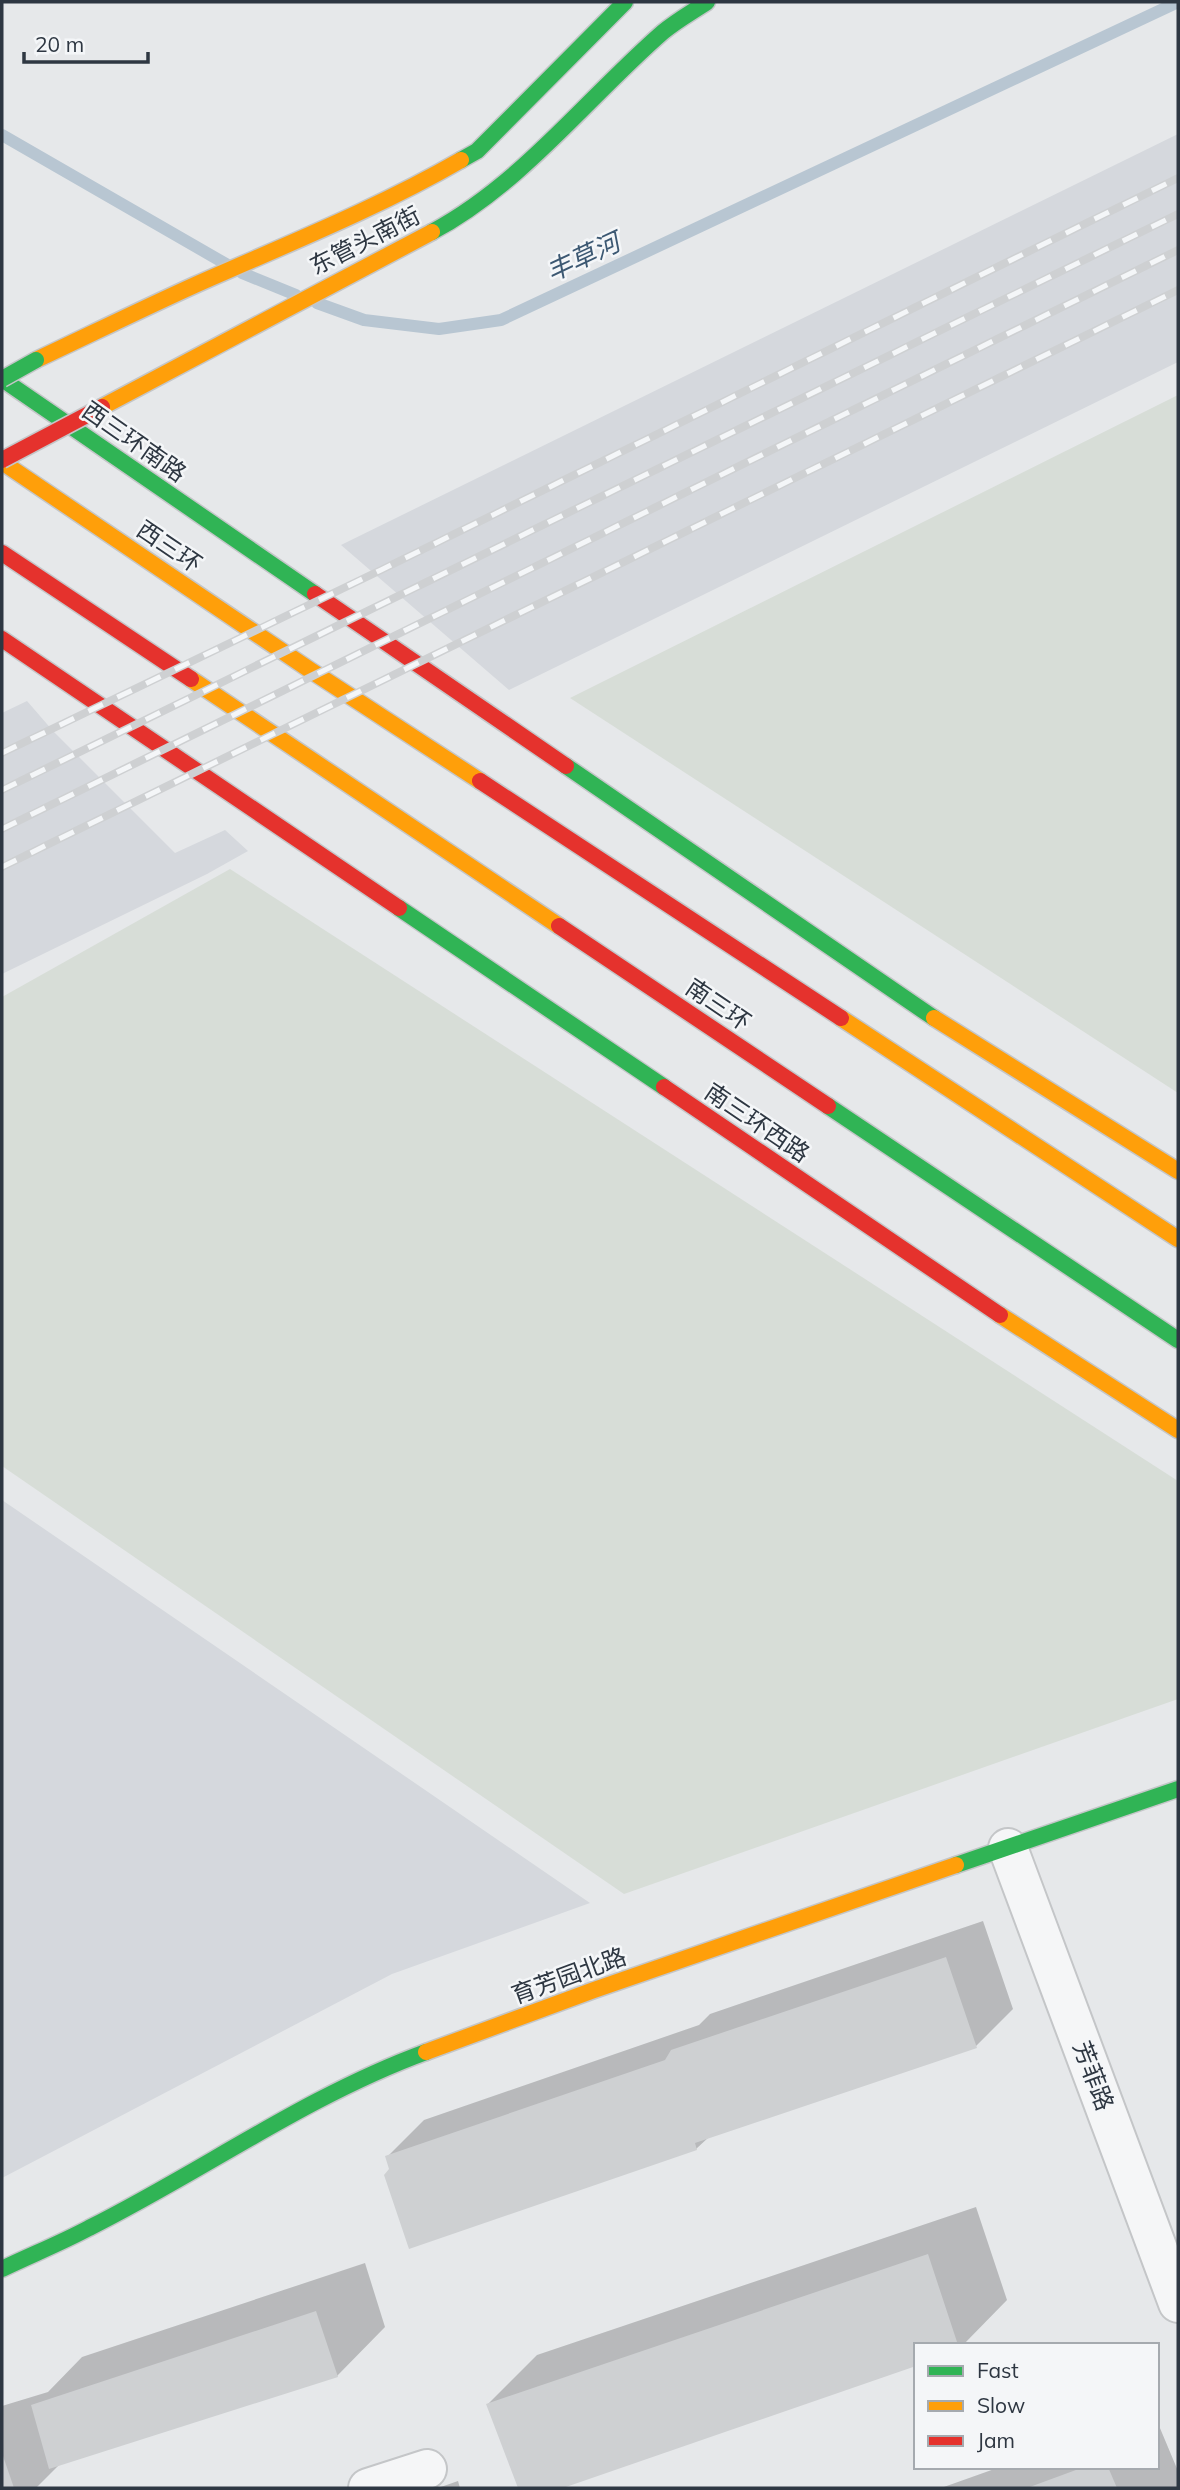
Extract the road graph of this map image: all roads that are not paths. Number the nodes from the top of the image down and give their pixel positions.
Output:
1 (625, 2) edge
2 (707, 2) edge
3 (2, 379) edge
4 (2, 461) edge
5 (2, 553) edge
6 (2, 639) edge
7 (1178, 1171) edge
8 (1178, 1239) edge
9 (1178, 1340) edge
10 (1178, 1430) edge
11 (1178, 1789) edge
12 (1008, 1848) junction
13 (2, 2269) edge
14 (1178, 2303) edge
15 (427, 2469) dead end
16 (368, 2488) edge

1 - 3 main road, 东管头南街, bridge
2 - 4 main road, 东管头南街, bridge
3 - 7 main road, 西三环南路
4 - 8 main road, 西三环
5 - 9 main road, 南三环
6 - 10 main road, 南三环西路
11 - 12 main road, 育芳园北路
12 - 13 main road, 育芳园北路
12 - 14 street, 芳菲路
15 - 16 street

